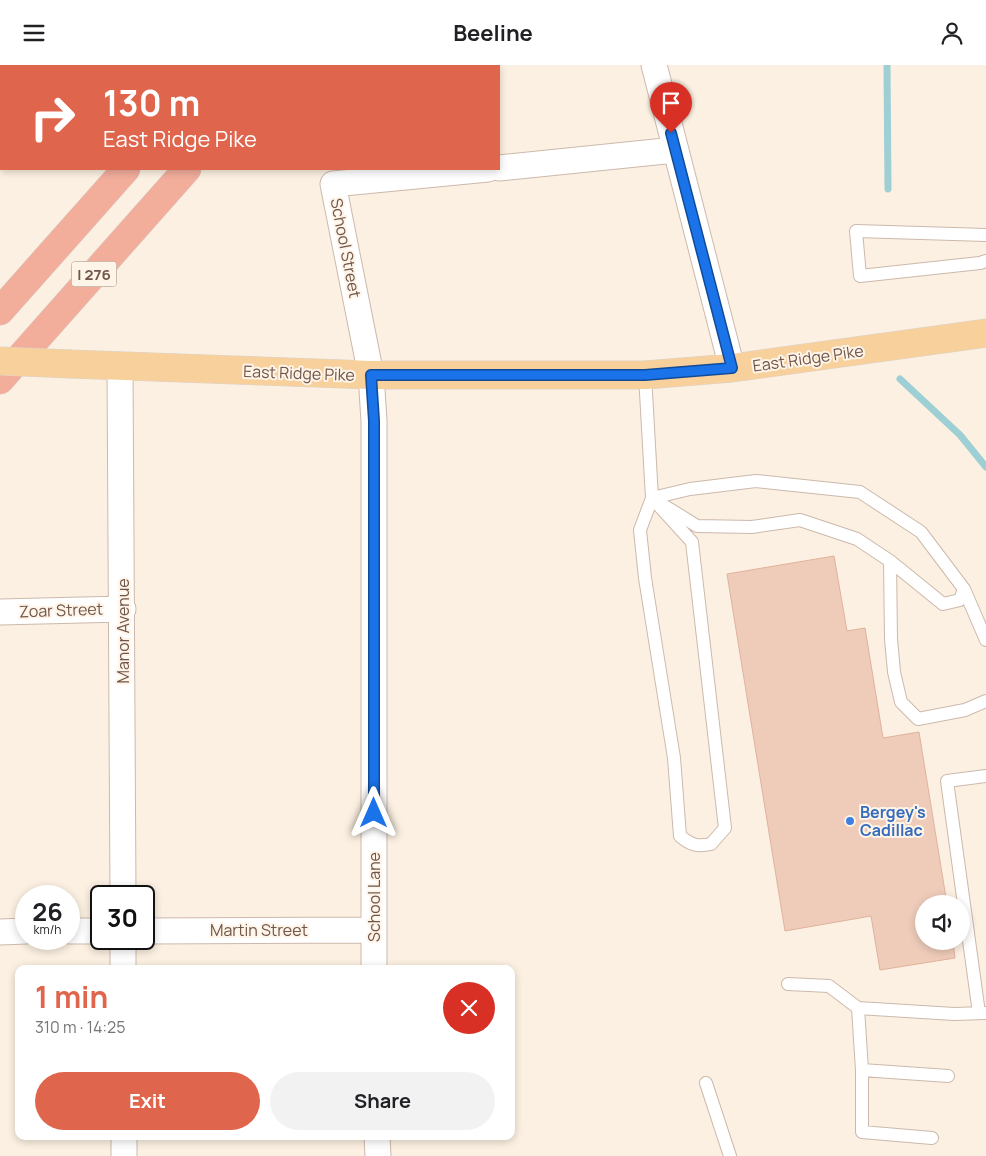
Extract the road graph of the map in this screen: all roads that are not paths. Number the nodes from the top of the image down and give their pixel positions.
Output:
1 (654, 65) edge
2 (675, 150) junction
3 (500, 168) edge
4 (125, 170) edge
5 (187, 170) edge
6 (478, 170) edge
7 (986, 235) edge
8 (986, 261) edge
9 (0, 311) edge
10 (986, 333) edge
11 (0, 361) edge
12 (120, 366) junction
13 (732, 368) junction
14 (371, 375) junction
15 (645, 375) junction
16 (0, 380) edge
17 (652, 499) junction
18 (890, 561) junction
19 (964, 589) junction
20 (123, 609) junction
21 (0, 612) edge
22 (986, 640) edge
23 (986, 701) edge
24 (986, 776) edge
25 (123, 885) edge
26 (374, 930) junction
27 (0, 931) edge
28 (15, 931) edge
29 (155, 931) edge
30 (123, 950) edge
31 (123, 965) edge
32 (374, 965) edge
33 (788, 984) dead end
34 (858, 1008) junction
35 (983, 1013) edge
36 (862, 1070) junction
37 (948, 1076) dead end
38 (706, 1083) dead end
39 (932, 1138) dead end
40 (124, 1140) edge
41 (377, 1140) edge
42 (124, 1156) edge
43 (378, 1156) edge
44 (730, 1156) edge

1 - 2 street
2 - 3 street
2 - 13 street
4 - 9 highway, I 276
5 - 16 highway, I 276
6 - 14 street, School Street
7 - 8 lane
10 - 13 main road, East Ridge Pike
11 - 12 main road, East Ridge Pike, bridge
12 - 14 main road, East Ridge Pike
12 - 20 street, Manor Avenue
13 - 15 main road, East Ridge Pike
14 - 15 main road, East Ridge Pike
14 - 26 street, School Lane
15 - 17 lane
17 - 17 lane
17 - 18 lane
17 - 19 lane
18 - 19 lane
18 - 23 lane
19 - 22 lane
20 - 21 street, Zoar Street
20 - 25 street, Manor Avenue
24 - 35 lane
26 - 29 street, Martin Street
26 - 32 street, School Lane
27 - 28 street
30 - 31 street
33 - 34 lane
34 - 35 lane
34 - 36 lane
36 - 37 lane
36 - 39 lane
38 - 44 lane
40 - 42 street
41 - 43 street

